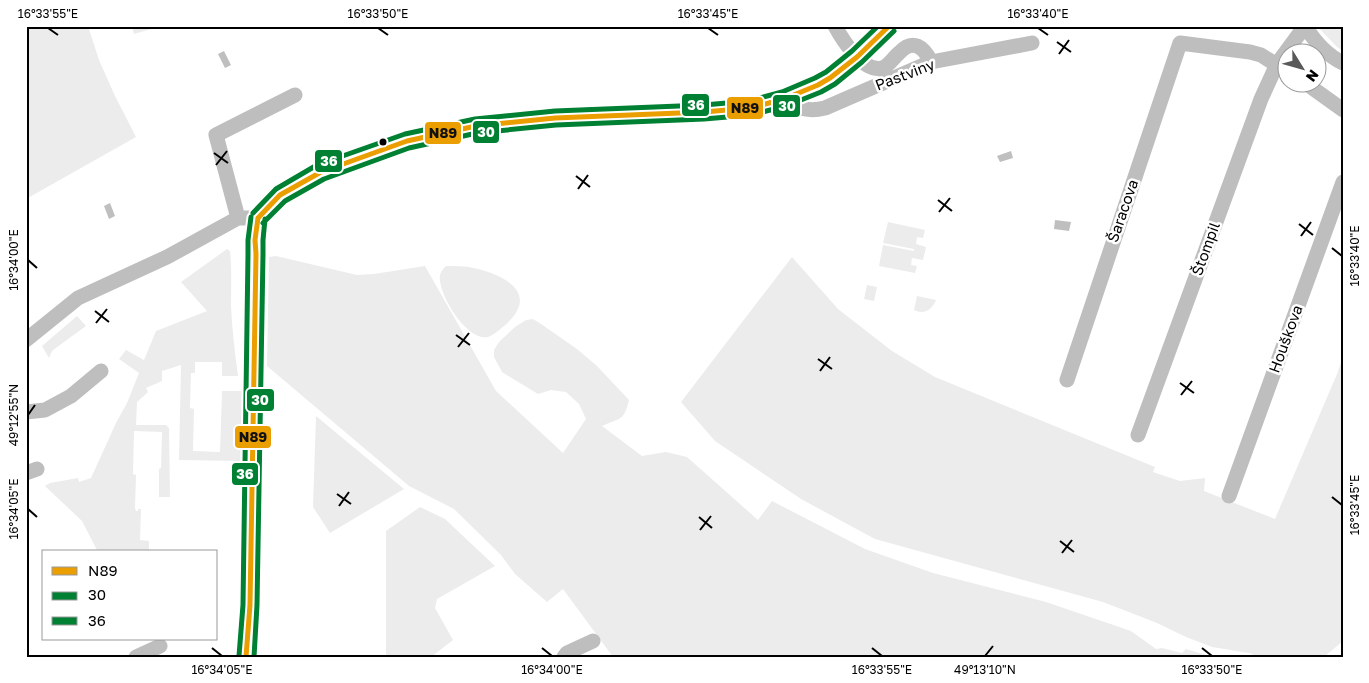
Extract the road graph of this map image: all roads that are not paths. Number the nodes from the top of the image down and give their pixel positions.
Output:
1 (835, 26) edge
2 (889, 26) edge
3 (1305, 26) edge
4 (1296, 42) edge
5 (1032, 43) dead end
6 (857, 57) junction
7 (931, 62) junction
8 (1343, 63) edge
9 (1276, 64) edge
10 (1276, 77) edge
11 (1318, 92) edge
12 (295, 95) dead end
13 (784, 99) junction
14 (1343, 110) edge
15 (1343, 182) edge
16 (238, 218) junction
17 (258, 218) junction
18 (26, 340) edge
19 (100, 371) dead end
20 (1067, 380) dead end
21 (26, 412) edge
22 (1138, 435) dead end
23 (1229, 496) dead end
24 (593, 641) dead end
25 (164, 647) edge
26 (136, 657) edge
27 (246, 657) edge
28 (564, 657) edge

1 - 6 street
2 - 6 street
3 - 4 street
3 - 8 street
5 - 7 street, Pastviny
6 - 7 street
6 - 13 street
7 - 13 street, Pastviny
9 - 20 street, Šaracova
10 - 22 street, Štompil
11 - 14 street
12 - 16 street
13 - 17 street
15 - 23 street, Houškova
16 - 17 street
16 - 18 street
17 - 27 street
19 - 21 street
24 - 28 street
25 - 26 street

